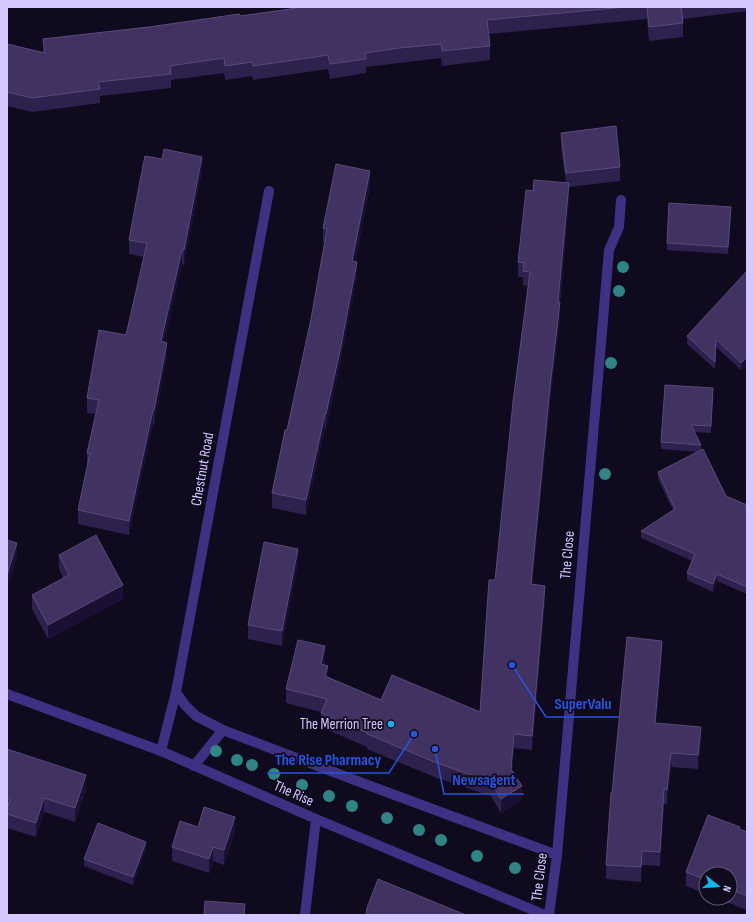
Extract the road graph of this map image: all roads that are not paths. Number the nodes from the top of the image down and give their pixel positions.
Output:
1 (269, 191) dead end
2 (621, 200) dead end
3 (176, 692) junction
4 (7, 694) edge
5 (223, 730) junction
6 (161, 751) junction
7 (194, 766) junction
8 (316, 819) junction
9 (557, 855) junction
10 (305, 915) edge
11 (545, 915) edge
12 (549, 915) edge

1 - 3 street, Chestnut Road
2 - 9 street, The Close
3 - 5 street
3 - 6 street, Chestnut Road
4 - 6 street, The Rise
5 - 7 street
5 - 9 street
6 - 7 street, The Rise
7 - 8 street, The Rise
8 - 10 street
8 - 11 street, The Rise
9 - 12 street, The Close

